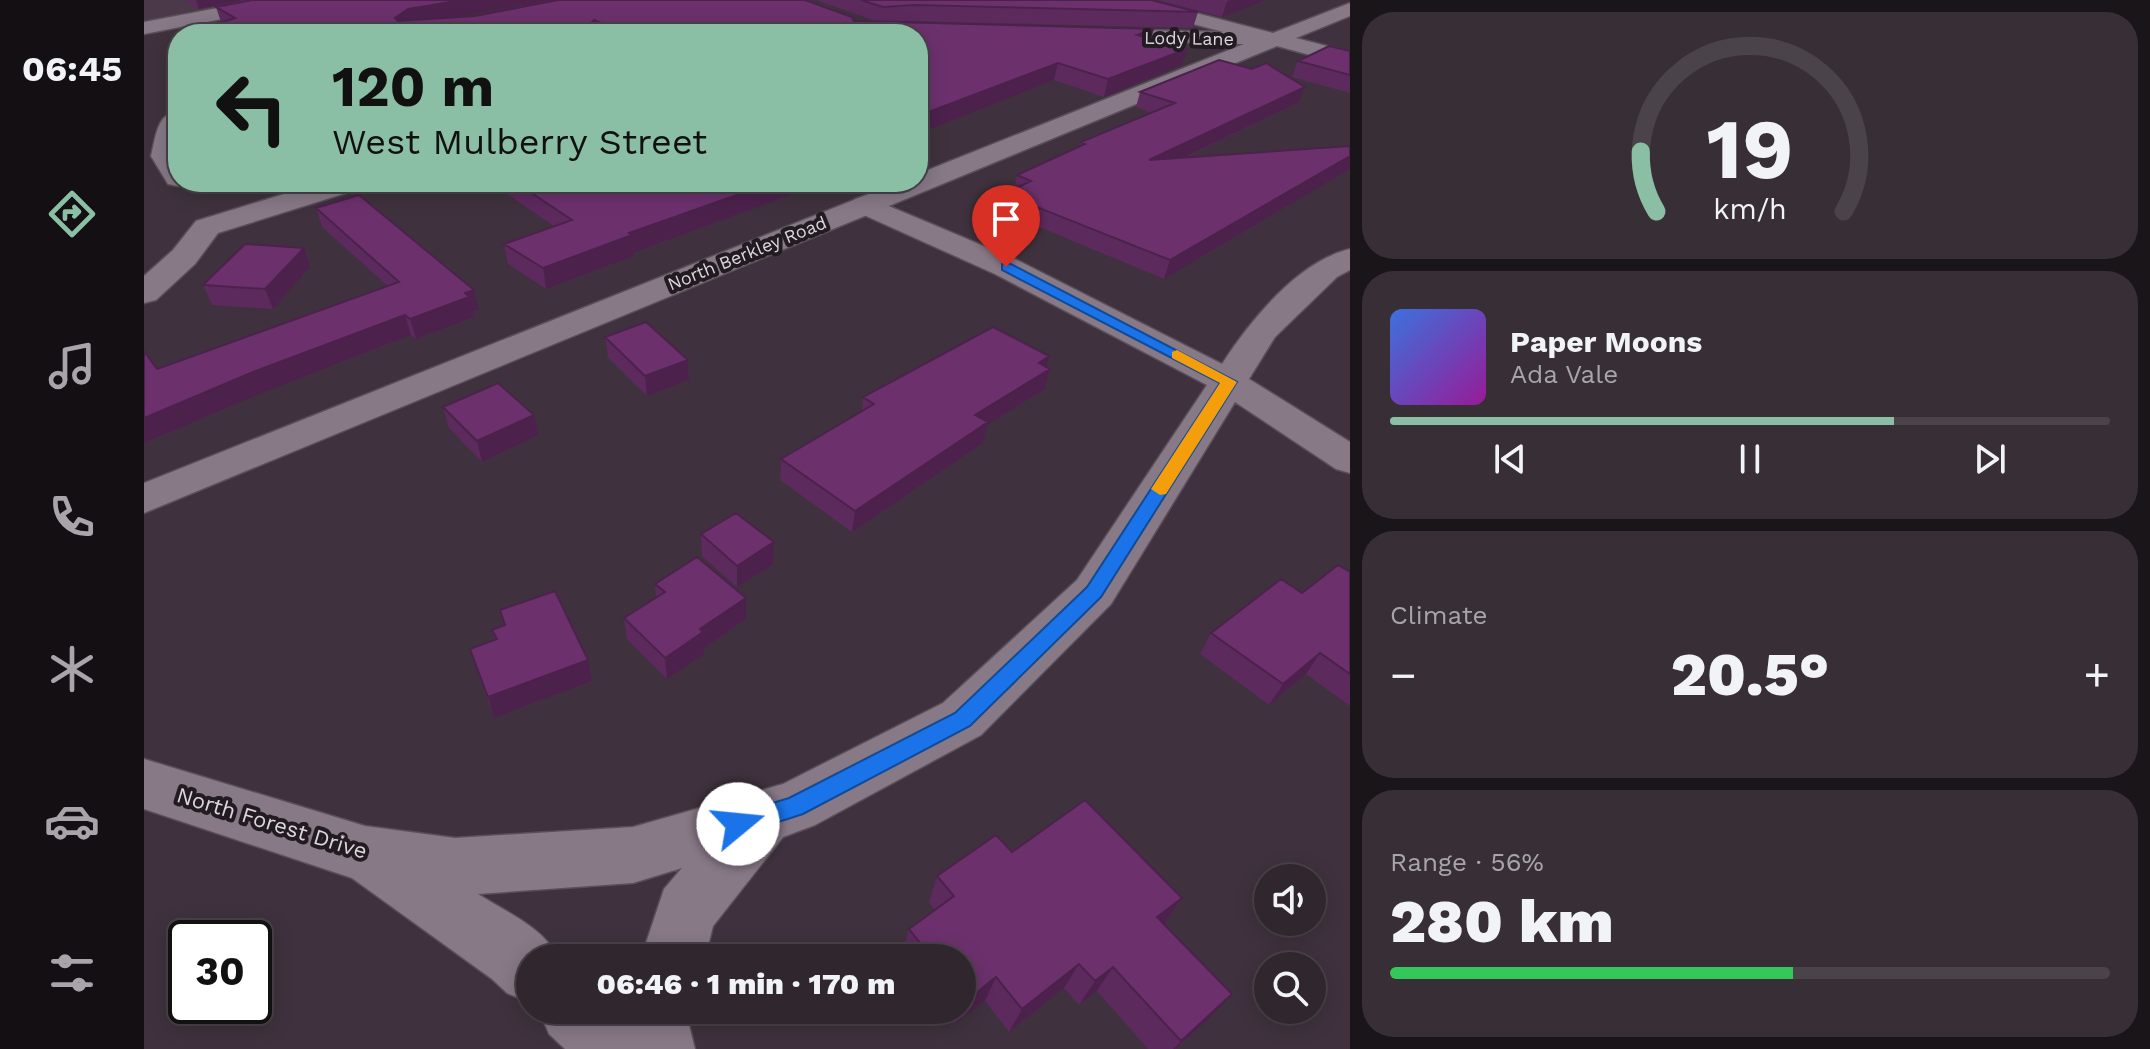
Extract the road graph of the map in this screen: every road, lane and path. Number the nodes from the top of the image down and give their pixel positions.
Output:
1 (290, 0) edge
2 (1124, 0) edge
3 (1350, 9) edge
4 (144, 28) edge
5 (1070, 35) edge
6 (1274, 39) junction
7 (1350, 59) edge
8 (168, 139) edge
9 (168, 162) edge
10 (928, 179) edge
11 (186, 192) edge
12 (320, 192) edge
13 (897, 192) edge
14 (865, 205) junction
15 (207, 227) junction
16 (1350, 258) edge
17 (144, 293) edge
18 (1229, 382) junction
19 (1350, 460) edge
20 (144, 499) edge
21 (144, 784) edge
22 (764, 816) junction
23 (365, 854) junction
24 (677, 944) edge
25 (516, 957) edge
26 (588, 1024) edge
27 (655, 1024) edge
28 (615, 1049) edge
29 (660, 1049) edge

1 - 4 street
2 - 6 street
3 - 6 street, North Berkley Road
5 - 6 street, Lody Lane
6 - 7 street
6 - 10 street, North Berkley Road
8 - 9 street
11 - 15 street
12 - 15 street
13 - 14 street, North Berkley Road
14 - 18 street
14 - 20 street, North Berkley Road
15 - 17 street
16 - 18 street, North Forest Drive
18 - 19 street
18 - 22 street, North Forest Drive
21 - 23 street, North Forest Drive
22 - 23 street, North Forest Drive
22 - 24 street
23 - 25 street
26 - 28 street
27 - 29 street

